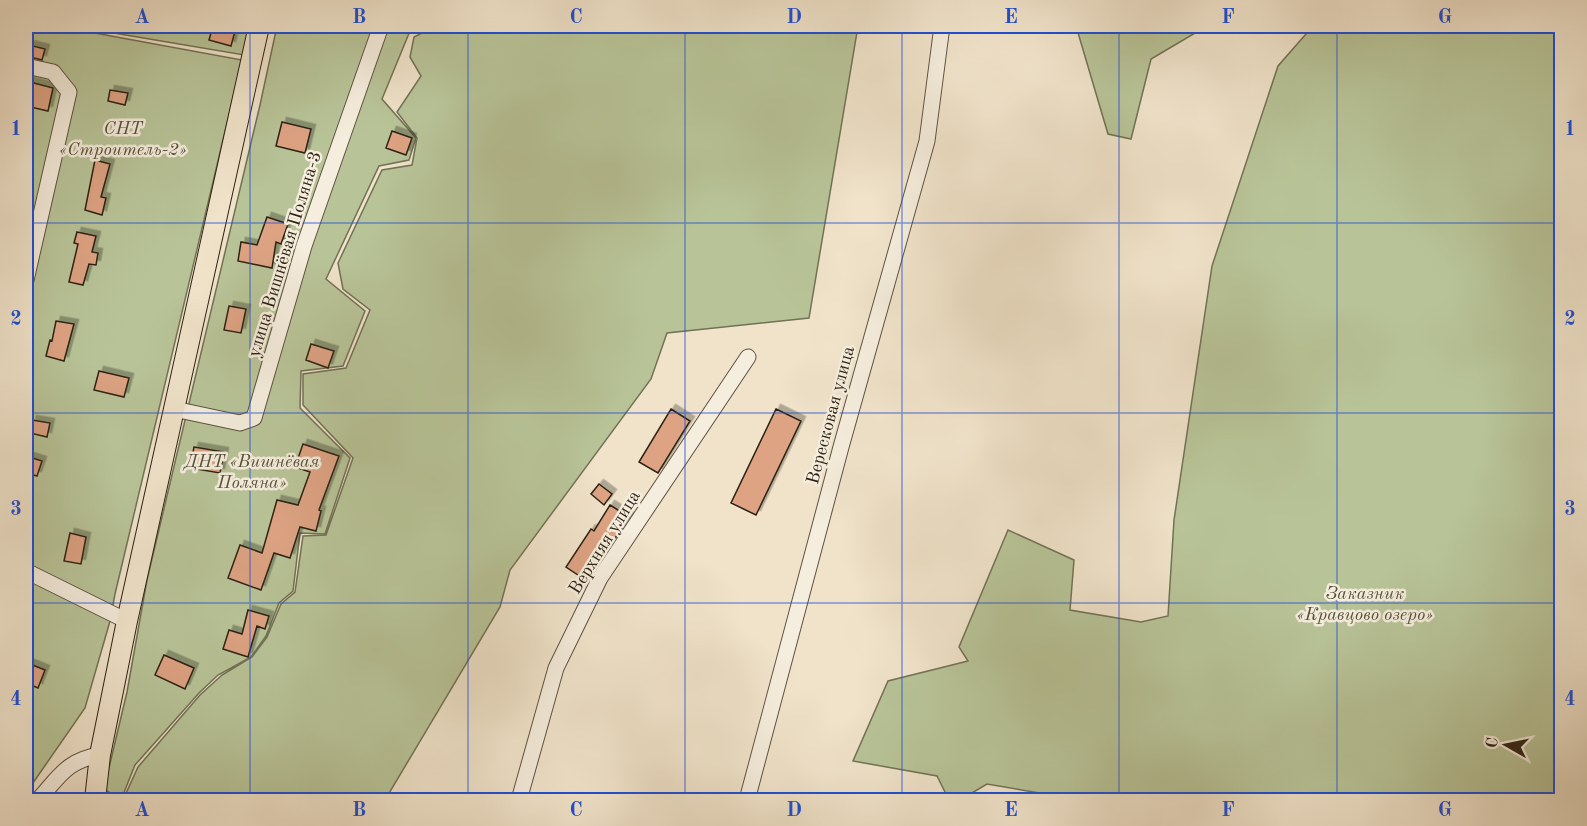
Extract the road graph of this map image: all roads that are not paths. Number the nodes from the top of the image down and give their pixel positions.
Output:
1 (259, 26) edge
2 (381, 26) edge
3 (945, 29) edge
4 (26, 66) edge
5 (26, 275) edge
6 (748, 357) dead end
7 (174, 409) junction
8 (26, 571) edge
9 (127, 621) junction
10 (100, 755) junction
11 (38, 801) edge
12 (95, 801) edge
13 (519, 801) edge
14 (747, 801) edge

1 - 7 main road
2 - 7 street, улица Вишнёвая Поляна-3
3 - 14 street, Вересковая улица
4 - 5 street
6 - 13 street, Верхняя улица
7 - 9 main road
8 - 9 street
9 - 10 main road
10 - 11 street
10 - 12 main road

